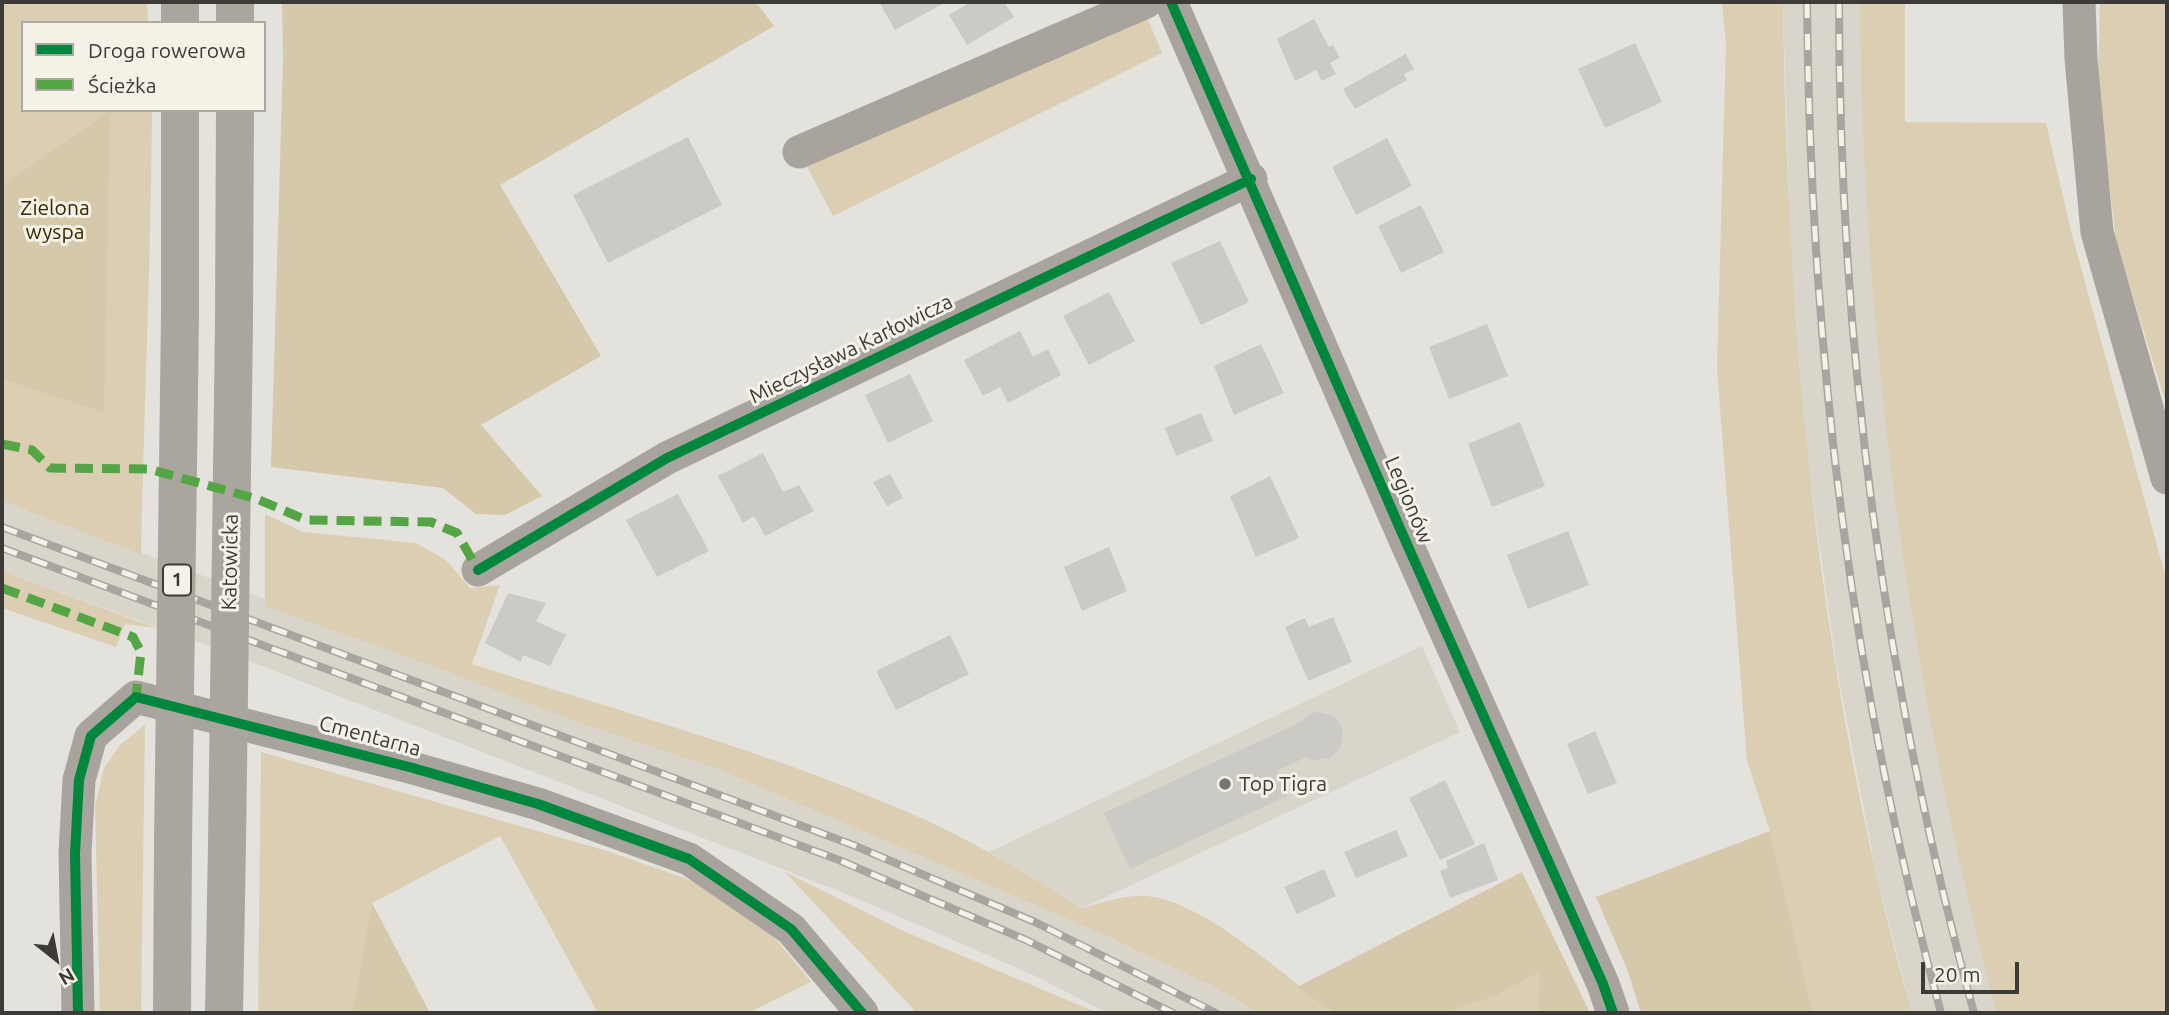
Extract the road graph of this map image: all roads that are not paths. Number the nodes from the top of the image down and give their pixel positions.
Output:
1 (180, 2) edge
2 (235, 2) edge
3 (1146, 2) edge
4 (1171, 2) edge
5 (2079, 2) edge
6 (180, 21) edge
7 (235, 21) edge
8 (180, 112) edge
9 (235, 112) edge
10 (799, 152) dead end
11 (1251, 179) junction
12 (2167, 478) edge
13 (478, 570) dead end
14 (78, 1013) edge
15 (172, 1013) edge
16 (224, 1013) edge
17 (862, 1013) edge
18 (1613, 1013) edge

1 - 6 main road
2 - 7 main road
3 - 10 street
4 - 11 street, Legionów
5 - 12 street
8 - 15 main road, 1, bridge
9 - 16 main road, Katowicka, bridge
11 - 13 street, Mieczysława Karłowicza
11 - 18 street, Legionów
14 - 17 street, Cmentarna

